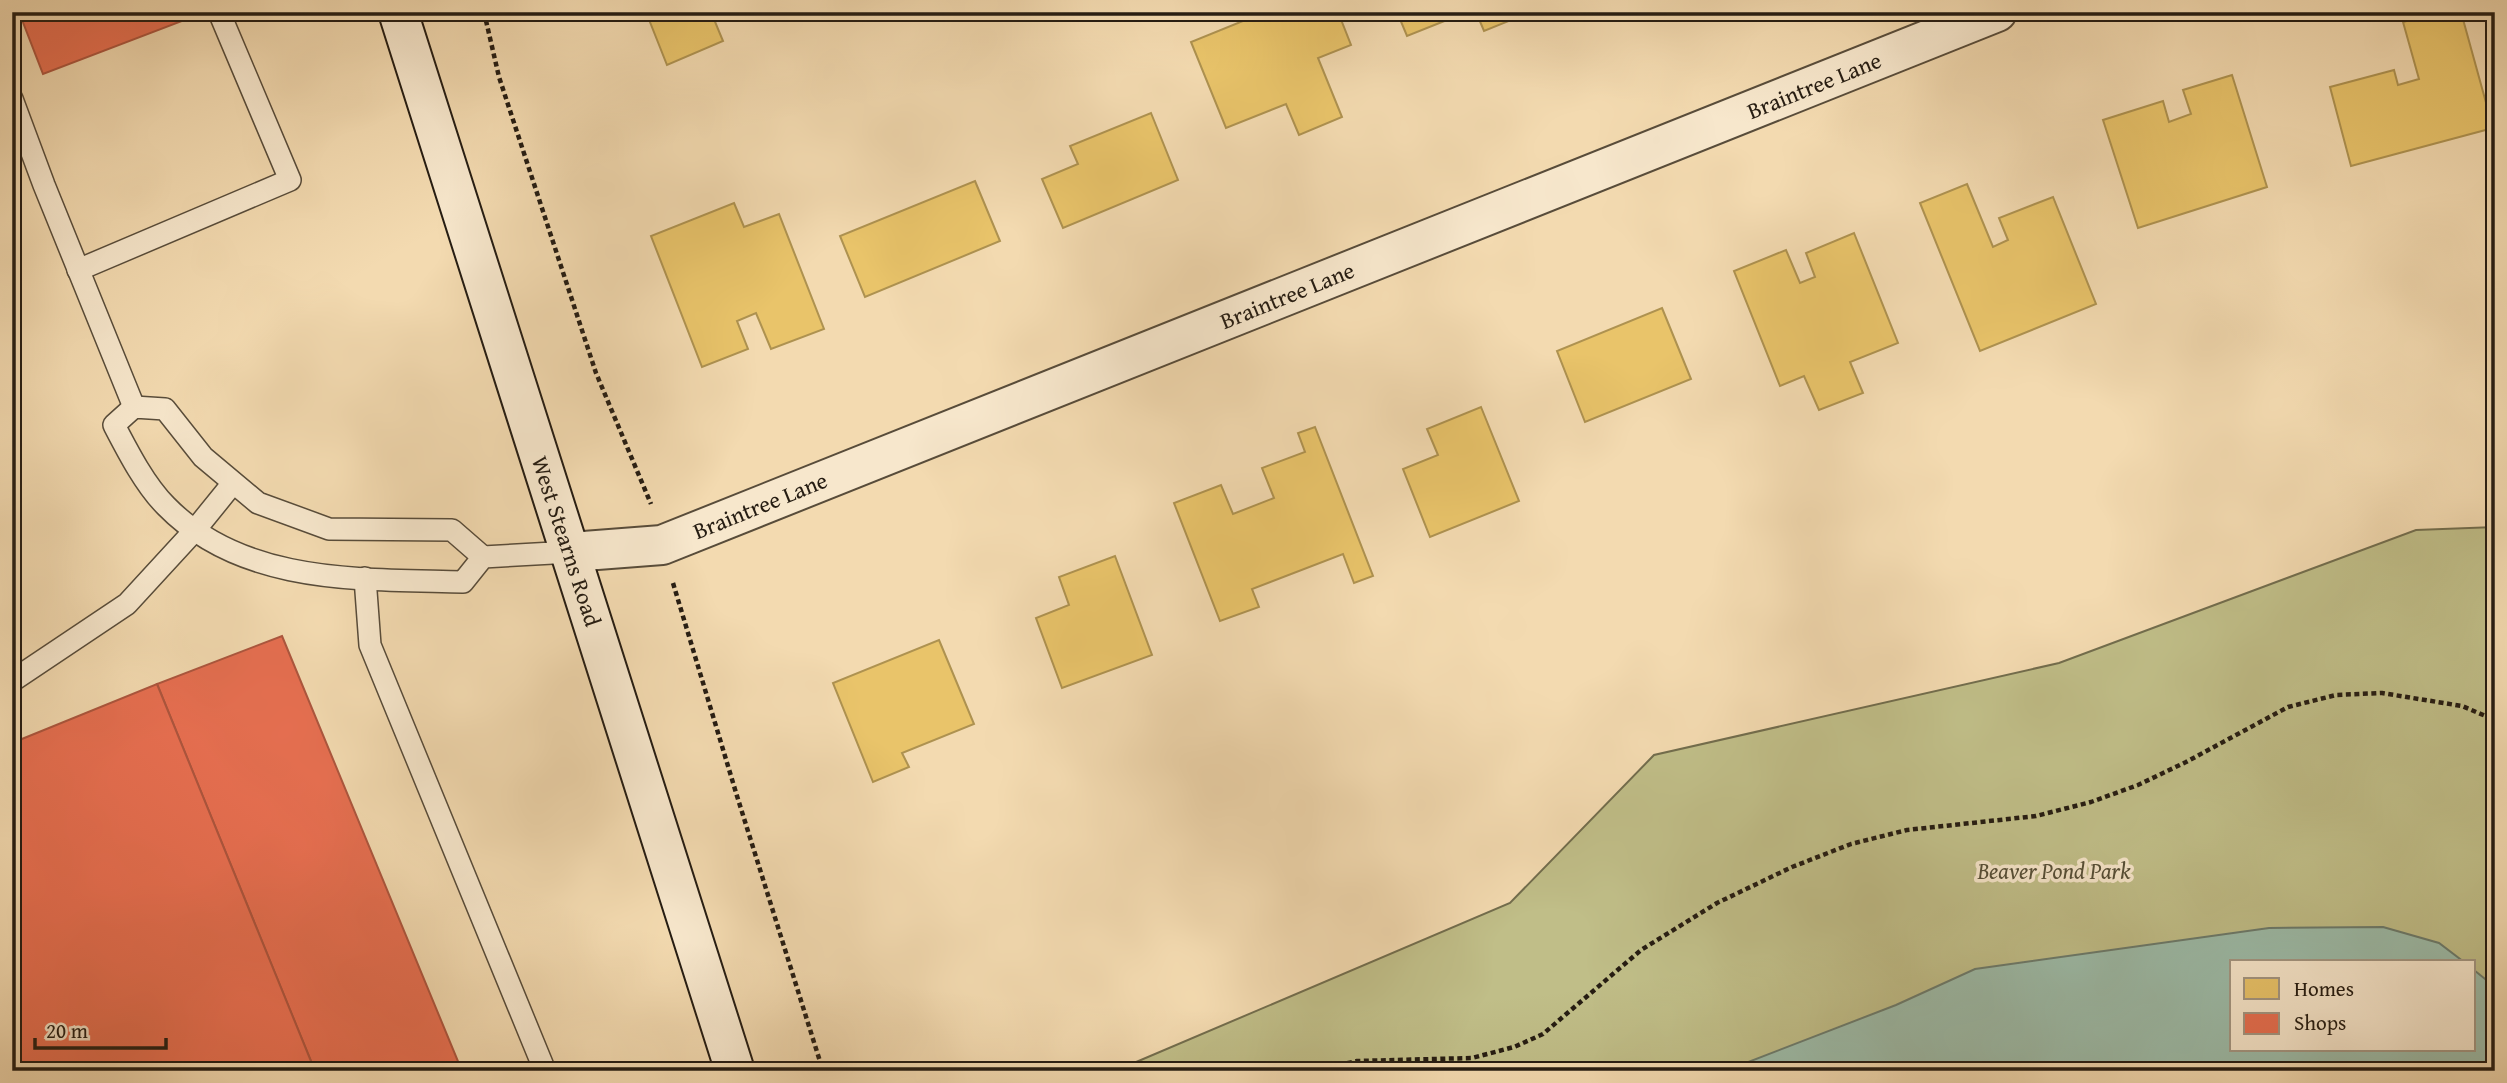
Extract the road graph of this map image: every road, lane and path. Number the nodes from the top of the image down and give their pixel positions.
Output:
1 (219, 12) edge
2 (398, 12) edge
3 (1997, 12) edge
4 (12, 99) edge
5 (78, 271) junction
6 (134, 407) junction
7 (233, 483) junction
8 (195, 530) junction
9 (571, 552) junction
10 (483, 557) junction
11 (365, 578) junction
12 (12, 681) edge
13 (2495, 720) edge
14 (545, 1071) edge
15 (735, 1071) edge
16 (1314, 1071) edge

1 - 5 lane
2 - 9 street, West Stearns Road
3 - 9 street, Braintree Lane
4 - 5 lane
5 - 6 lane
6 - 7 lane
6 - 8 lane
7 - 8 lane
7 - 10 lane
8 - 11 lane
8 - 12 lane
9 - 10 lane
9 - 15 street, West Stearns Road
10 - 11 lane
11 - 14 lane
13 - 16 path

